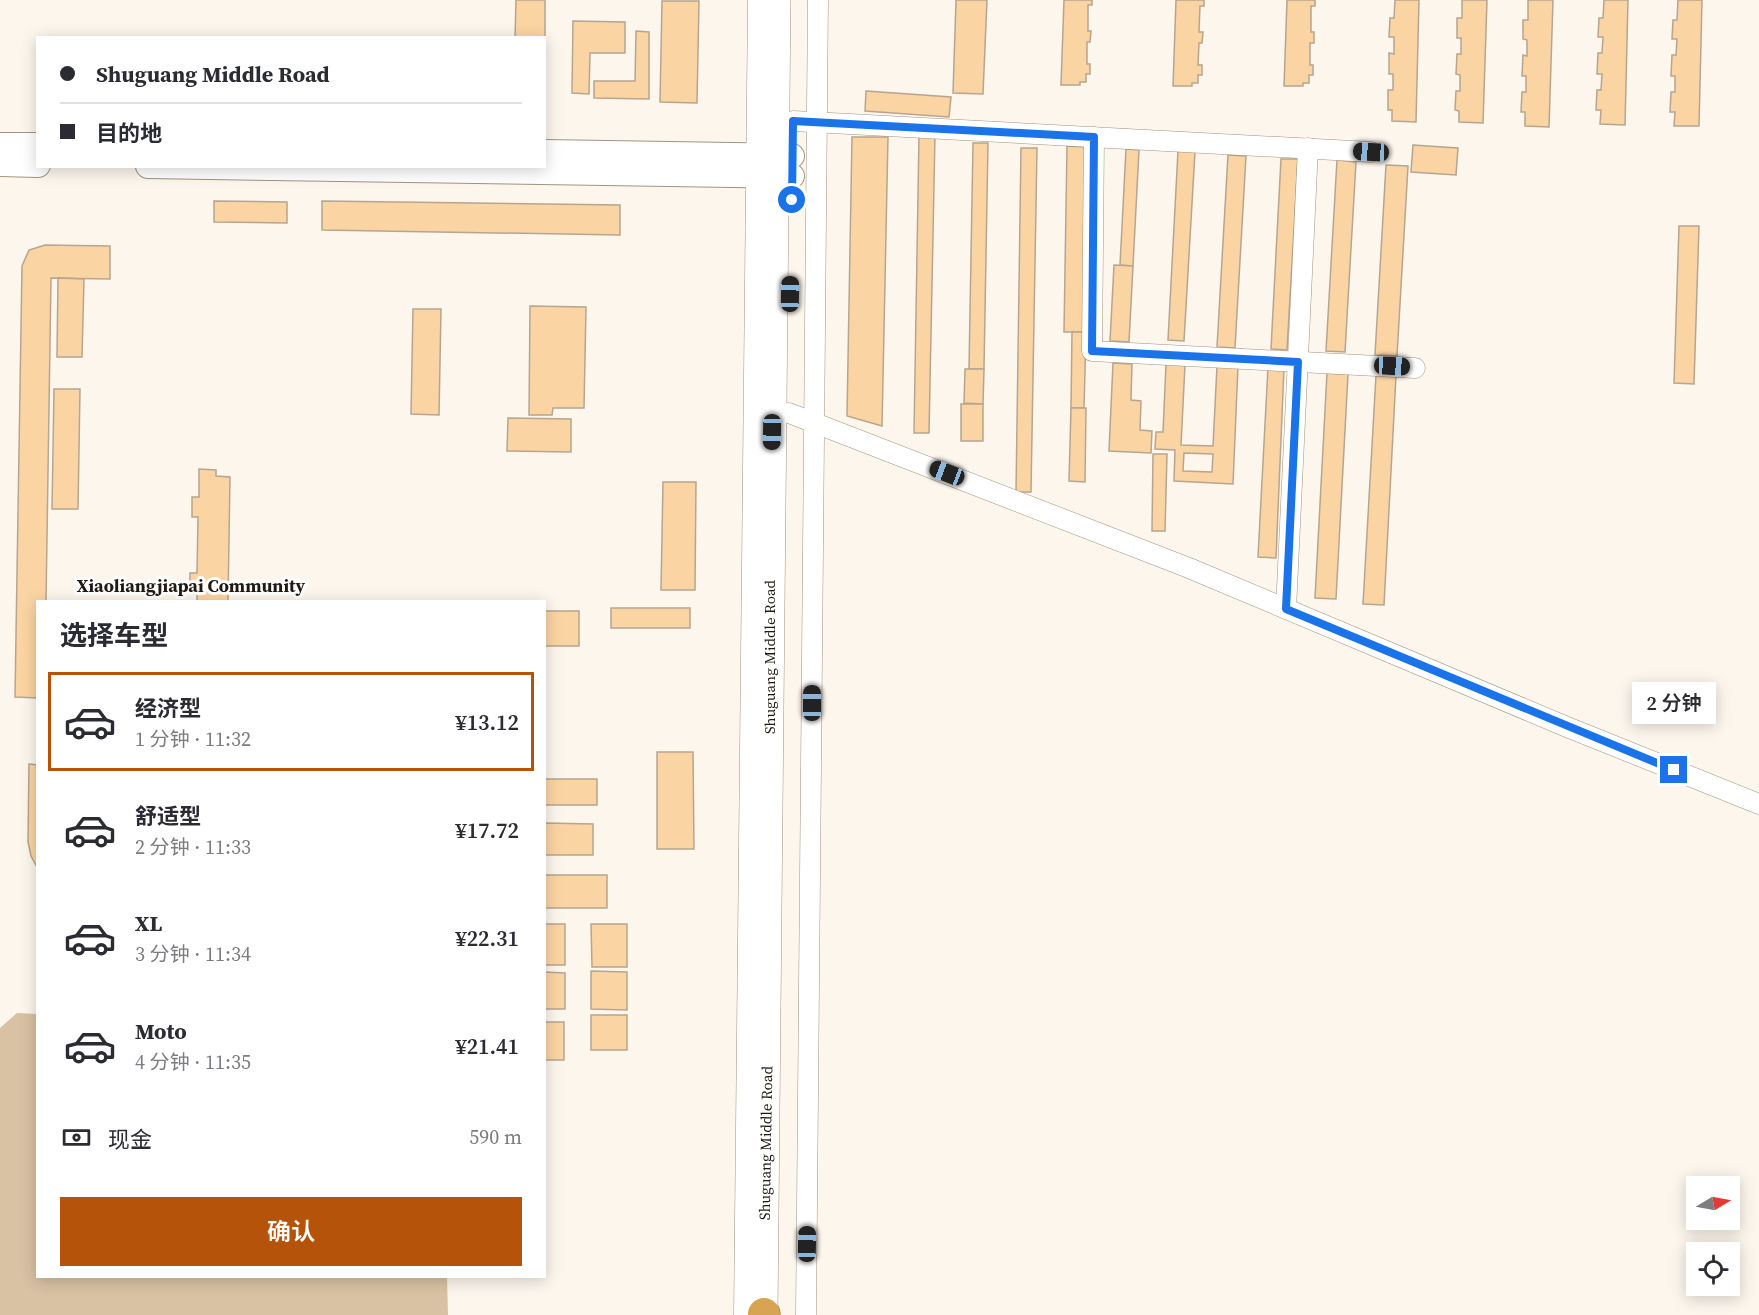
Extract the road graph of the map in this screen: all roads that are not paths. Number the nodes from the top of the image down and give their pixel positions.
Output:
1 (758, 0) edge
2 (777, 0) edge
3 (794, 0) edge
4 (818, 0) edge
5 (805, 122) junction
6 (1094, 137) junction
7 (0, 145) edge
8 (36, 145) edge
9 (1308, 148) junction
10 (1371, 152) dead end
11 (546, 153) edge
12 (0, 164) edge
13 (36, 165) edge
14 (546, 166) edge
15 (774, 166) junction
16 (1298, 362) junction
17 (1415, 368) dead end
18 (789, 413) junction
19 (814, 422) junction
20 (1286, 609) junction
21 (1759, 804) edge
22 (764, 1315) edge
23 (806, 1315) edge

1 - 15 street
2 - 15 main road, Shuguang Middle Road
3 - 5 main road, Shuguang Middle Road
4 - 5 street
5 - 6 street
5 - 15 main road, Shuguang Middle Road
5 - 19 street
6 - 9 street
6 - 16 street
7 - 8 street
9 - 10 street
9 - 16 street
11 - 15 street
12 - 13 street
14 - 15 street
15 - 18 main road, Shuguang Middle Road
15 - 22 main road, Shuguang Middle Road
16 - 17 street
16 - 20 street
18 - 19 street
18 - 22 main road, Shuguang Middle Road
19 - 20 street
19 - 23 street
20 - 21 street

